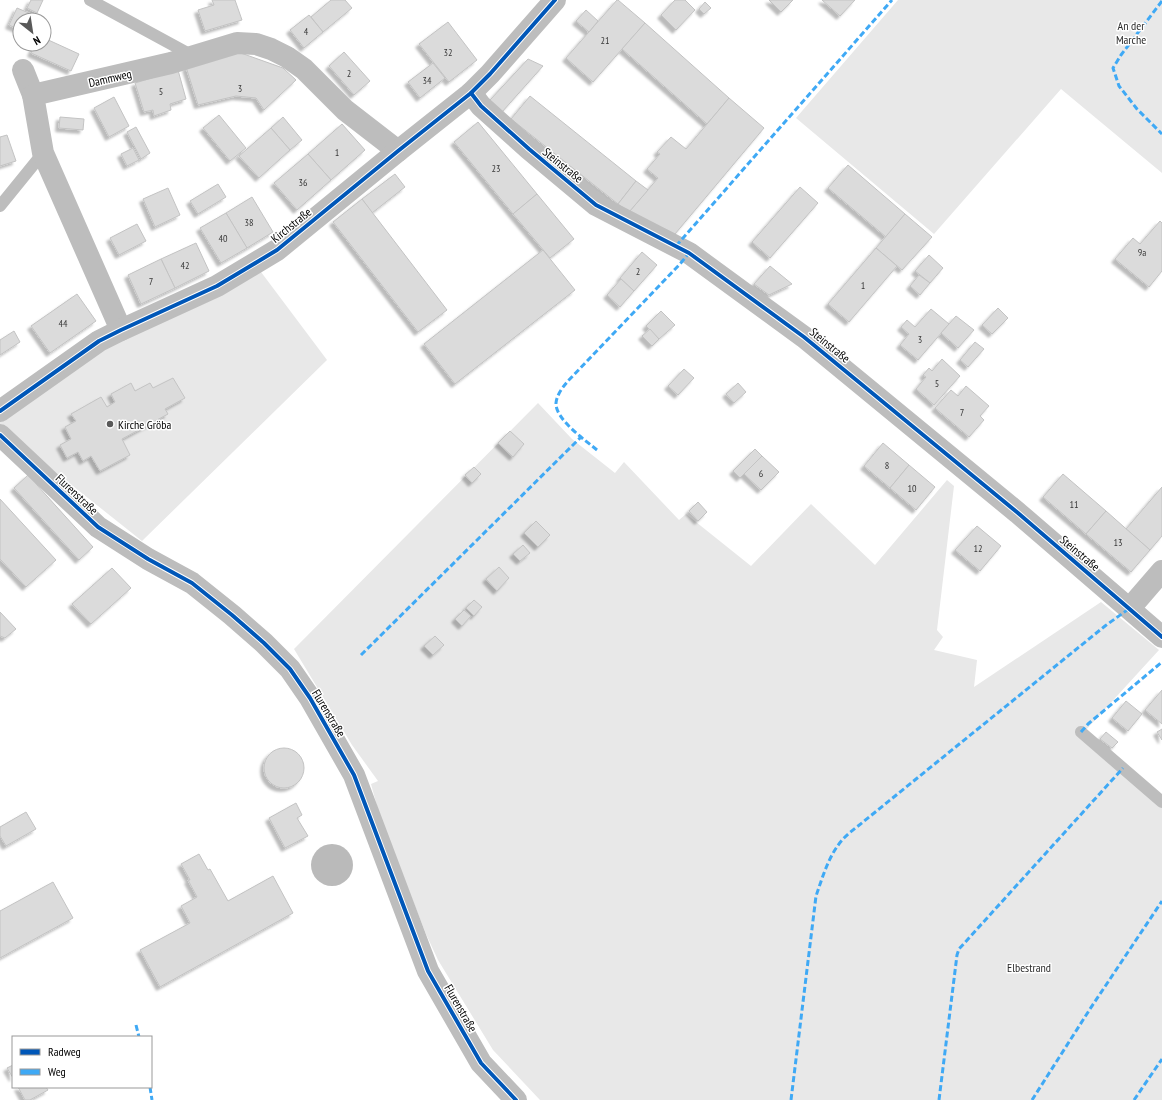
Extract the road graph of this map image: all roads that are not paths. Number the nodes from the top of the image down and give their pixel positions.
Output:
1 (90, 0) edge
2 (555, 0) edge
3 (193, 56) junction
4 (23, 70) dead end
5 (471, 93) junction
6 (33, 95) junction
7 (398, 151) junction
8 (43, 153) junction
9 (0, 206) edge
10 (121, 330) junction
11 (0, 411) edge
12 (0, 435) edge
13 (1162, 570) edge
14 (1130, 608) junction
15 (1162, 637) edge
16 (1081, 732) dead end
17 (1162, 802) edge
18 (516, 1100) edge

1 - 3 lane
2 - 5 street, Kirchstraße
3 - 6 street, Dammweg
3 - 7 street, Dammweg
4 - 6 street
5 - 7 street, Kirchstraße
5 - 14 street, Steinstraße
6 - 8 street
7 - 10 street, Kirchstraße
8 - 9 lane
8 - 10 street
10 - 11 street, Kirchstraße
12 - 18 street, Flurenstraße
13 - 14 street
14 - 15 street, Steinstraße
16 - 17 lane

